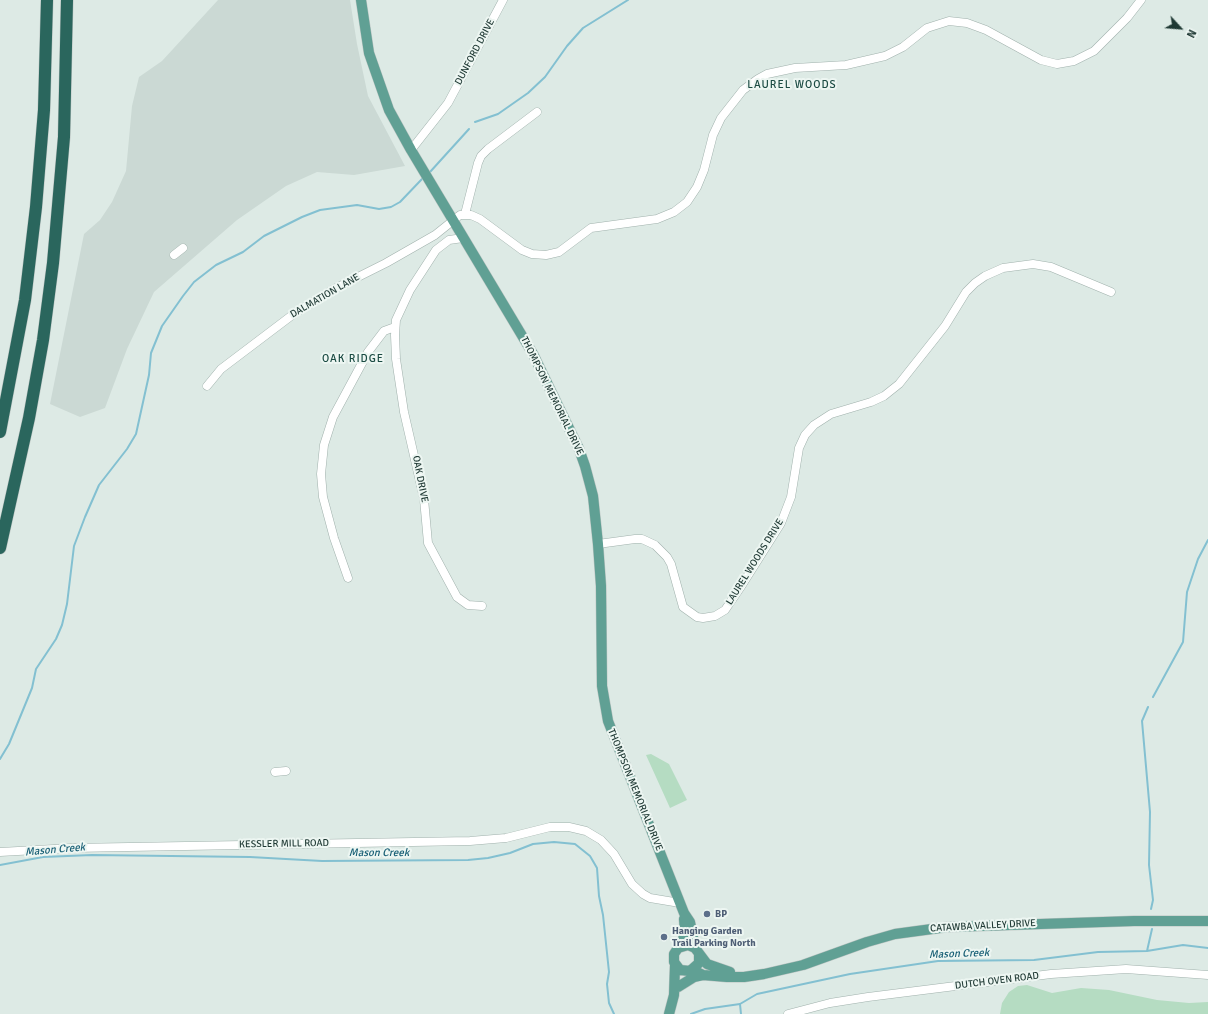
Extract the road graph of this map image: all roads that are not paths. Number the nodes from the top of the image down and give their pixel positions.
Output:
1 (47, 0) edge
2 (67, 0) edge
3 (360, 0) edge
4 (503, 0) edge
5 (1141, 0) edge
6 (537, 112) dead end
7 (411, 150) junction
8 (466, 214) junction
9 (452, 220) junction
10 (463, 238) junction
11 (183, 248) dead end
12 (174, 255) dead end
13 (1111, 292) dead end
14 (395, 327) junction
15 (207, 386) dead end
16 (0, 432) edge
17 (598, 544) junction
18 (0, 548) edge
19 (348, 578) dead end
20 (482, 606) dead end
21 (286, 771) dead end
22 (275, 772) dead end
23 (0, 852) edge
24 (682, 908) junction
25 (1208, 921) edge
26 (681, 946) junction
27 (696, 949) junction
28 (675, 965) junction
29 (690, 971) junction
30 (703, 974) junction
31 (764, 974) junction
32 (1208, 975) edge
33 (675, 995) junction
34 (669, 1014) edge
35 (788, 1014) edge

1 - 16 highway
2 - 18 highway
3 - 7 main road, THOMPSON MEMORIAL DRIVE
4 - 7 street, DUNFORD DRIVE
5 - 8 street
6 - 8 street
7 - 9 main road, THOMPSON MEMORIAL DRIVE
8 - 9 street
9 - 10 main road, THOMPSON MEMORIAL DRIVE
9 - 15 street, DALMATION LANE
10 - 14 street, OAK DRIVE
10 - 17 main road, THOMPSON MEMORIAL DRIVE
11 - 12 street
13 - 17 street, LAUREL WOODS DRIVE
14 - 19 street
14 - 20 street, OAK DRIVE
17 - 24 main road, THOMPSON MEMORIAL DRIVE
21 - 22 street
23 - 24 street, KESSLER MILL ROAD
24 - 26 main road, THOMPSON MEMORIAL DRIVE
24 - 27 main road, THOMPSON MEMORIAL DRIVE
25 - 31 main road, CATAWBA VALLEY DRIVE
26 - 27 main road
26 - 28 main road
27 - 29 main road
27 - 31 main road, CATAWBA VALLEY DRIVE
28 - 29 main road
28 - 33 main road
29 - 30 main road, CATAWBA VALLEY DRIVE
29 - 33 main road
30 - 31 main road, CATAWBA VALLEY DRIVE
30 - 33 main road
32 - 35 street, DUTCH OVEN ROAD
33 - 34 main road

